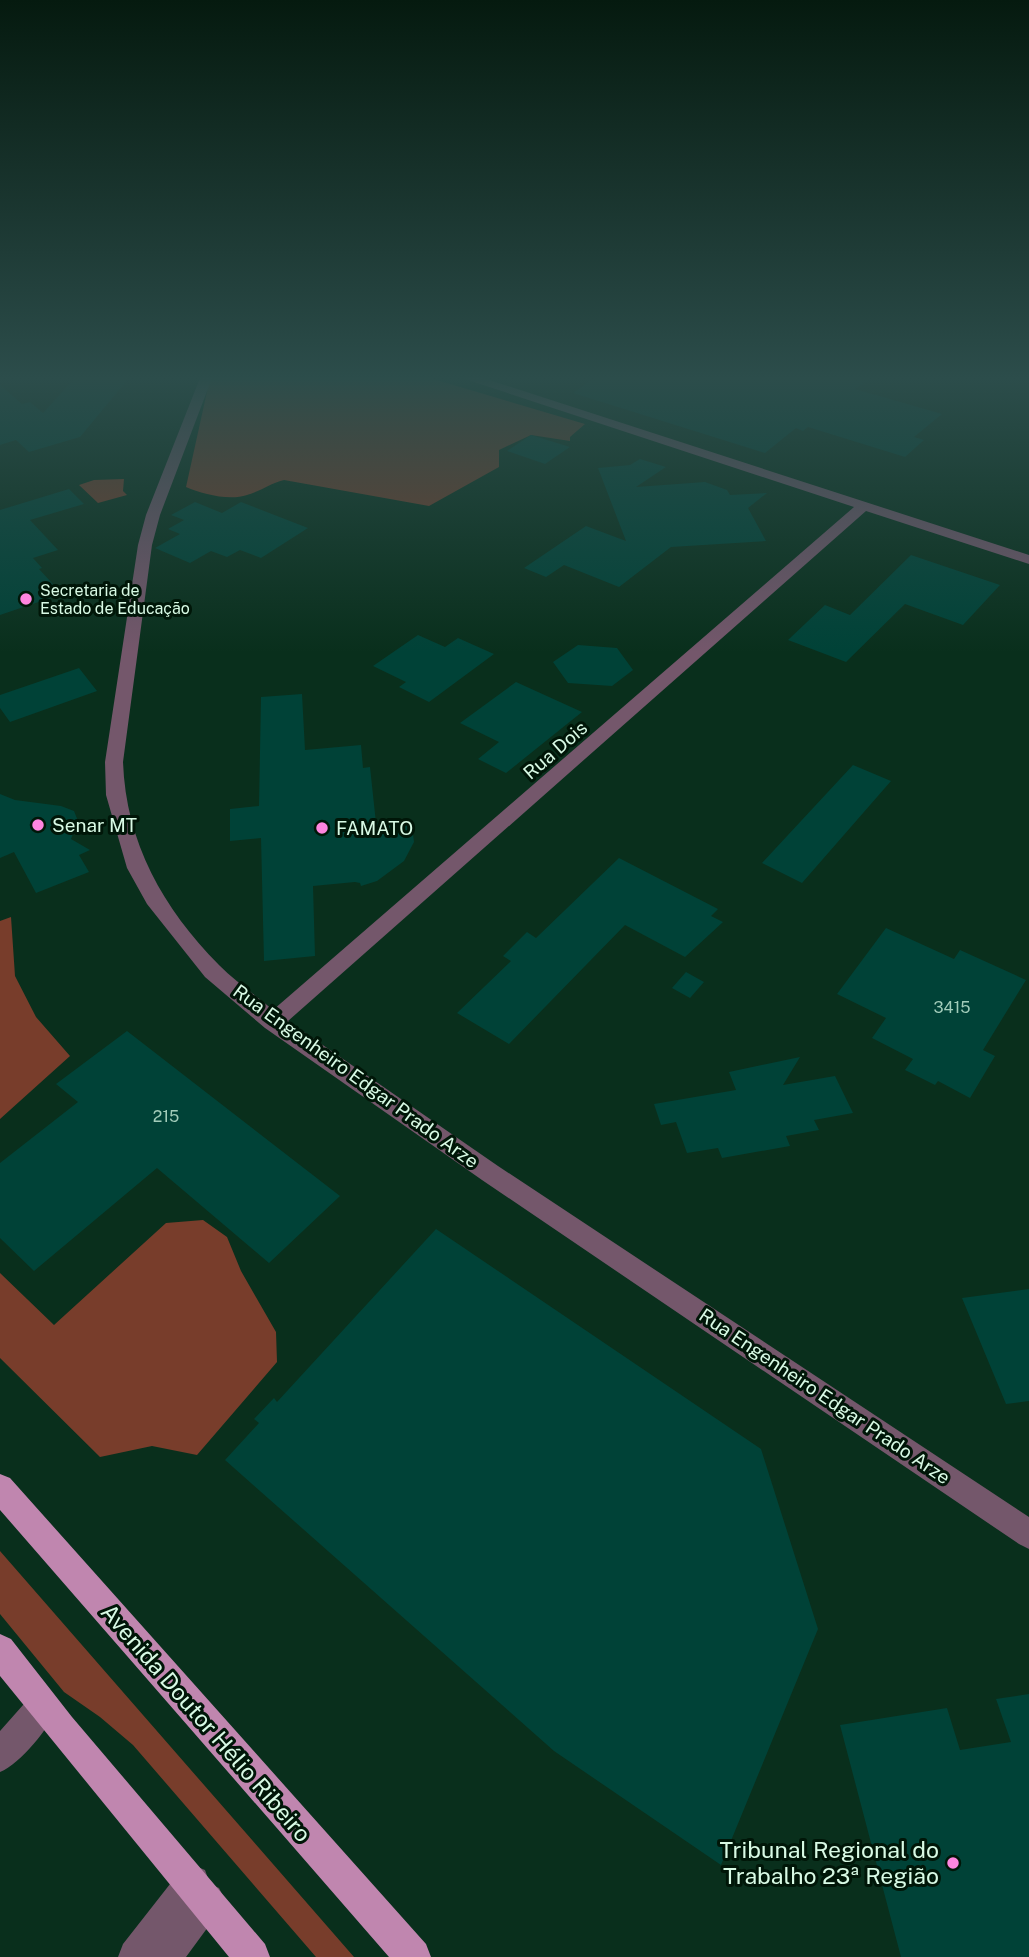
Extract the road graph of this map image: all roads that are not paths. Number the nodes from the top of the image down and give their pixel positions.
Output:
1 (171, 469) edge
2 (749, 469) edge
3 (863, 507) junction
4 (1029, 560) edge
5 (273, 1022) junction
6 (0, 1488) edge
7 (1029, 1534) edge
8 (0, 1650) edge
9 (42, 1707) junction
10 (0, 1756) edge
11 (200, 1891) junction
12 (136, 1957) edge
13 (164, 1957) edge
14 (252, 1957) edge
15 (413, 1957) edge

1 - 5 street, Rua Engenheiro Edgar Prado Arze
2 - 3 street
3 - 4 street
3 - 5 street, Rua Dois
5 - 7 street, Rua Engenheiro Edgar Prado Arze
6 - 15 main road, Avenida Doutor Hélio Ribeiro
8 - 9 main road
9 - 10 street
9 - 11 main road
11 - 12 street
11 - 13 street
11 - 14 main road

